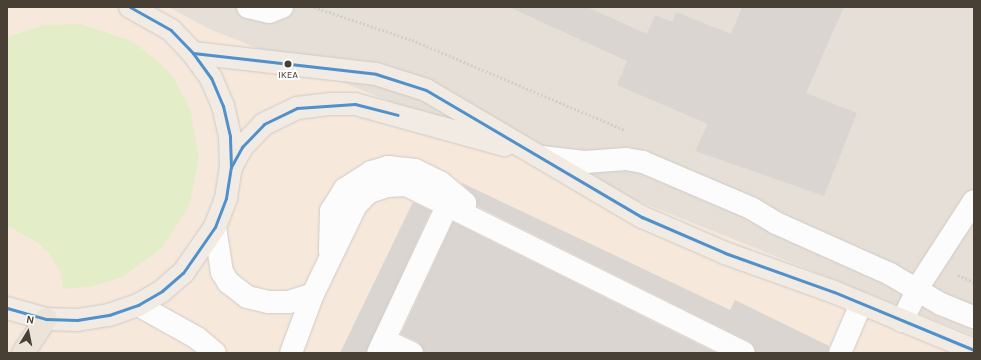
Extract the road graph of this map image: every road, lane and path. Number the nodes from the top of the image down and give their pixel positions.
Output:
1 (130, 7) edge
2 (248, 7) edge
3 (282, 7) edge
4 (314, 7) edge
5 (193, 53) junction
6 (632, 133) dead end
7 (541, 157) junction
8 (231, 166) junction
9 (974, 201) edge
10 (448, 204) junction
11 (215, 227) junction
12 (330, 262) junction
13 (917, 290) junction
14 (313, 294) junction
15 (861, 304) junction
16 (138, 305) junction
17 (7, 308) edge
18 (974, 317) edge
19 (46, 319) junction
20 (902, 321) junction
21 (381, 346) edge
22 (974, 350) edge
23 (23, 353) edge
24 (214, 353) edge
25 (291, 353) edge
26 (412, 353) edge
27 (744, 353) edge
28 (762, 353) edge
29 (840, 353) edge

1 - 5 main road
2 - 3 street
4 - 6 path
5 - 7 main road
5 - 8 main road
7 - 8 main road
7 - 13 street
7 - 15 main road
8 - 11 main road
9 - 13 street
10 - 12 street
10 - 21 street
10 - 27 street
11 - 14 street
11 - 16 main road
12 - 14 street
12 - 28 street
13 - 18 street
13 - 20 street
14 - 25 street
15 - 20 main road
15 - 29 street
16 - 19 main road
16 - 24 street
17 - 19 main road
19 - 23 highway
20 - 22 main road
21 - 26 street

